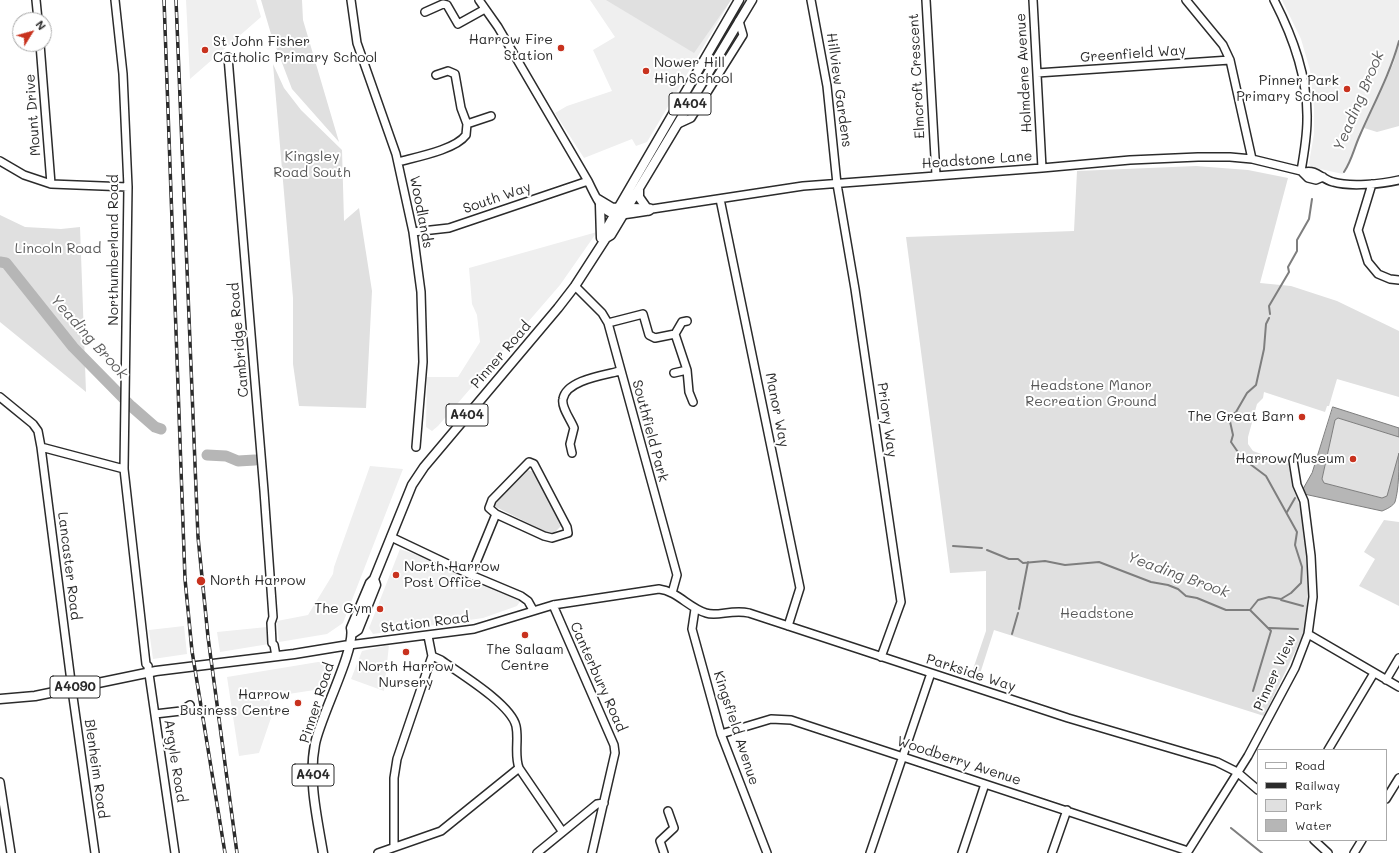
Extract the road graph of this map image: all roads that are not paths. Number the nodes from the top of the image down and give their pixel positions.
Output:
1 (36, 0) edge
2 (115, 0) edge
3 (351, 0) edge
4 (479, 0) edge
5 (739, 0) edge
6 (752, 0) edge
7 (811, 0) edge
8 (926, 0) edge
9 (1033, 0) edge
10 (1186, 0) edge
11 (1274, 0) edge
12 (485, 9) junction
13 (37, 12) edge
14 (425, 12) dead end
15 (740, 21) junction
16 (41, 52) edge
17 (706, 56) junction
18 (228, 57) dead end
19 (718, 57) junction
20 (1230, 60) junction
21 (1037, 73) junction
22 (436, 76) dead end
23 (491, 116) dead end
24 (468, 124) junction
25 (678, 124) junction
26 (1252, 160) junction
27 (0, 161) edge
28 (398, 162) junction
29 (1042, 168) junction
30 (1302, 172) junction
31 (936, 175) junction
32 (1399, 180) edge
33 (588, 181) junction
34 (51, 184) junction
35 (837, 184) junction
36 (1372, 184) junction
37 (128, 187) junction
38 (639, 190) junction
39 (720, 199) junction
40 (599, 202) junction
41 (649, 208) junction
42 (617, 211) junction
43 (626, 212) junction
44 (413, 232) junction
45 (604, 241) junction
46 (1399, 280) edge
47 (575, 286) junction
48 (687, 321) dead end
49 (608, 323) junction
50 (675, 334) junction
51 (620, 370) junction
52 (687, 370) junction
53 (674, 373) dead end
54 (0, 397) edge
55 (693, 402) dead end
56 (41, 447) junction
57 (416, 447) dead end
58 (572, 453) dead end
59 (1293, 460) dead end
60 (124, 469) junction
61 (496, 514) junction
62 (391, 537) junction
63 (471, 575) junction
64 (672, 593) junction
65 (554, 605) junction
66 (695, 609) junction
67 (533, 610) junction
68 (788, 626) junction
69 (1308, 634) junction
70 (428, 636) junction
71 (349, 645) junction
72 (276, 656) junction
73 (432, 656) junction
74 (881, 657) junction
75 (1399, 658) edge
76 (148, 669) junction
77 (931, 673) junction
78 (1374, 673) junction
79 (1386, 680) junction
80 (1399, 687) edge
81 (72, 688) junction
82 (0, 699) edge
83 (190, 705) dead end
84 (155, 714) junction
85 (721, 734) junction
86 (1329, 749) edge
87 (903, 756) junction
88 (519, 768) junction
89 (1237, 772) junction
90 (1399, 778) edge
91 (0, 782) edge
92 (985, 784) junction
93 (1257, 789) edge
94 (1387, 797) edge
95 (604, 803) junction
96 (1067, 810) junction
97 (668, 811) dead end
98 (562, 831) junction
99 (1315, 841) edge
100 (1361, 841) edge
101 (394, 847) junction
102 (1187, 852) edge
103 (11, 853) edge
104 (95, 853) edge
105 (175, 853) edge
106 (323, 853) edge
107 (378, 853) edge
108 (537, 853) edge
109 (592, 853) edge
110 (664, 853) edge
111 (767, 853) edge
112 (870, 853) edge
113 (962, 853) edge
114 (1052, 853) edge
115 (1328, 853) edge
116 (1354, 853) edge

1 - 13 street
2 - 37 street, Northumberland Road
3 - 28 street, Woodlands
4 - 12 street
5 - 17 main road, A404
6 - 15 main road, A404
7 - 35 street, Hillview Gardens
8 - 31 street, Elmcroft Crescent
9 - 21 street, Holmdene Avenue
10 - 20 street
11 - 30 street
12 - 14 street
12 - 33 street
15 - 19 main road, A404
15 - 25 street
16 - 34 street, Mount Drive
17 - 19 main road
17 - 42 main road, A404
18 - 72 street, Cambridge Road
19 - 25 main road, A404
20 - 21 street, Greenfield Way
20 - 26 street
21 - 29 street, Holmdene Avenue
22 - 24 street
23 - 24 street
24 - 28 street
25 - 38 main road, A404
26 - 29 street, Headstone Lane
26 - 30 street, Headstone Lane
27 - 34 street
28 - 44 street, Woodlands
29 - 31 street, Headstone Lane
30 - 36 street, Headstone Lane
31 - 35 street, Headstone Lane
32 - 36 street, Headstone Lane
33 - 40 street
33 - 44 street, South Way
34 - 37 street
35 - 39 street, Headstone Lane
35 - 74 street, Priory Way
36 - 46 street
37 - 60 street, Northumberland Road
38 - 41 main road
38 - 43 main road, A404
39 - 41 street, Headstone Lane
39 - 68 street, Manor Way
40 - 42 street
40 - 45 main road
41 - 43 street, Headstone Lane
42 - 43 street
42 - 45 main road, A404
43 - 45 main road, Pinner Road / A404
44 - 57 street, Woodlands
45 - 47 main road, Pinner Road / A404
47 - 49 street, Southfield Park
47 - 62 main road, Pinner Road / A404
48 - 50 street
49 - 50 street
49 - 51 street, Southfield Park
50 - 52 street
51 - 58 street
51 - 64 street, Southfield Park
52 - 53 street
52 - 55 street
54 - 56 street, Lancaster Road
56 - 60 street
56 - 81 street, Lancaster Road
59 - 69 street, Pinner View
60 - 76 street, Northumberland Road
61 - 61 street
61 - 63 street
62 - 63 street
62 - 71 main road, Pinner Road / A404
63 - 67 street
64 - 65 street, Station Road
64 - 66 street, Station Road
65 - 67 street, Station Road
65 - 95 street, Canterbury Road
66 - 68 street, Parkside Way
66 - 85 street, Kingsfield Avenue
67 - 70 street, Station Road
68 - 74 street, Parkside Way
69 - 78 street
69 - 89 street, Pinner View
70 - 71 street, Station Road
70 - 73 street
71 - 72 main road, Station Road / A4090
71 - 106 main road, Pinner Road / A404
72 - 76 main road, Station Road / A4090
73 - 88 street
73 - 101 street
74 - 77 street, Parkside Way
75 - 79 street
76 - 81 main road, A4090
76 - 84 street, Argyle Road
77 - 87 street
77 - 89 street, Parkside Way
78 - 79 street
78 - 86 street
79 - 80 street
81 - 82 main road, A4090
81 - 104 street, Blenheim Road
83 - 84 street
84 - 105 street, Argyle Road
85 - 87 street, Woodberry Avenue
85 - 111 street, Kingsfield Avenue
87 - 92 street, Woodberry Avenue
87 - 112 street
88 - 98 street
88 - 101 street
89 - 93 street, Parkside Way
89 - 102 street, Pinner View
90 - 94 street
91 - 103 street
92 - 96 street, Woodberry Avenue
92 - 113 street
95 - 98 street
95 - 109 street, Canterbury Road
96 - 102 street, Woodberry Avenue
96 - 114 street
97 - 110 street
98 - 108 street
99 - 115 street
100 - 116 street
101 - 107 street

